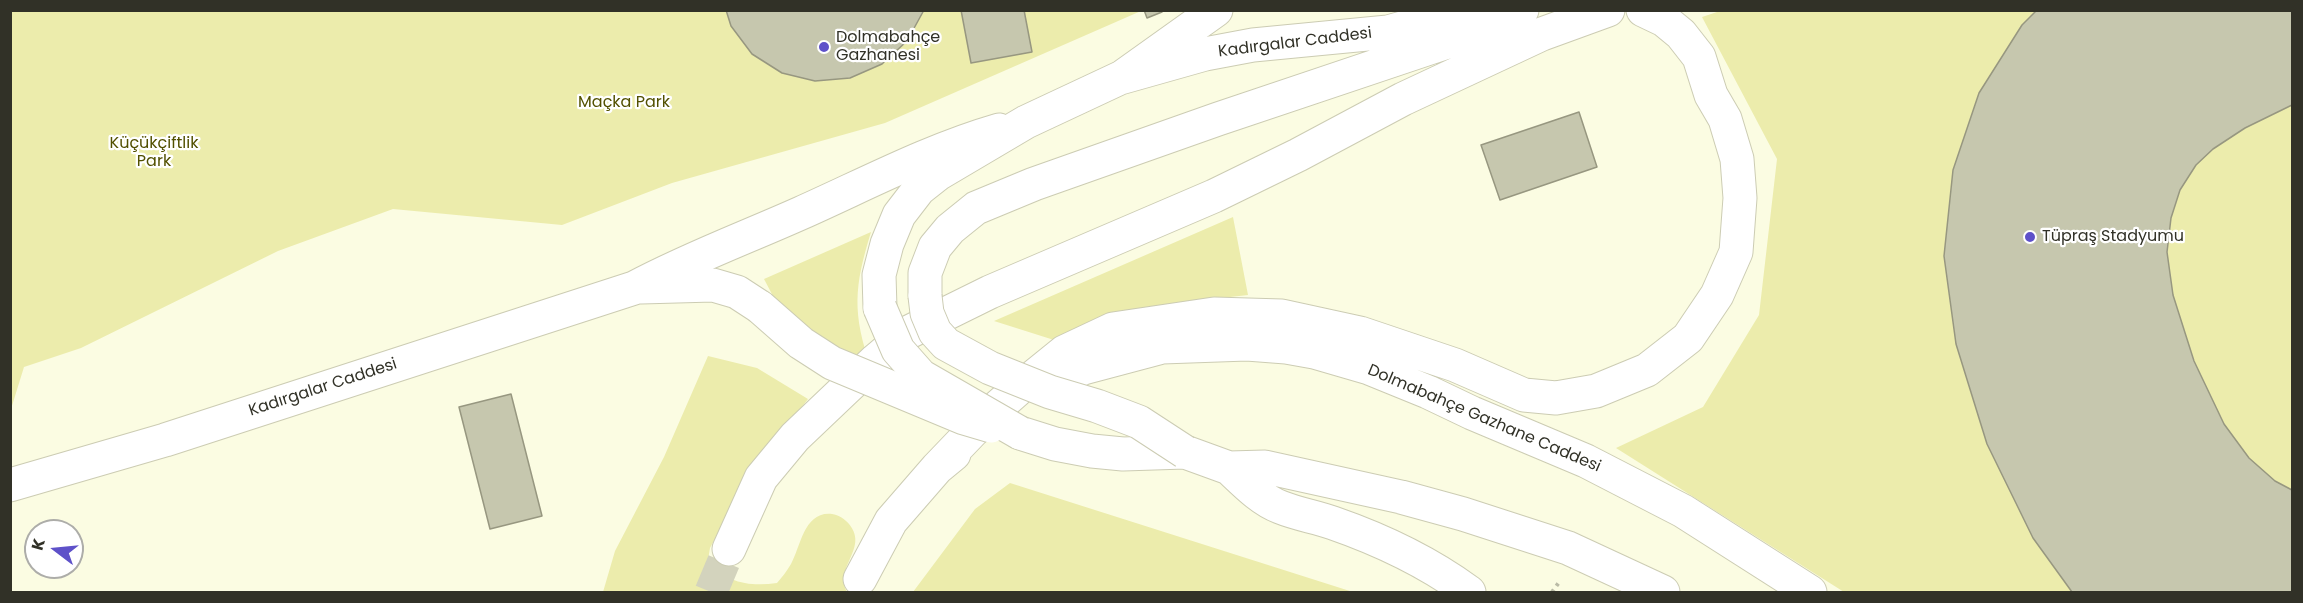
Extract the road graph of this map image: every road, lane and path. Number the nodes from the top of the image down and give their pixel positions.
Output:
1 (1216, 10) edge
2 (1467, 10) edge
3 (1522, 10) edge
4 (1608, 10) edge
5 (1643, 10) edge
6 (1426, 15) edge
7 (1120, 78) junction
8 (1026, 122) junction
9 (634, 288) junction
10 (1020, 433) junction
11 (1185, 452) junction
12 (937, 468) junction
13 (1229, 468) junction
14 (10, 485) edge
15 (729, 549) tunnel mouth
16 (860, 579) dead end
17 (1560, 584) dead end
18 (1469, 592) edge
19 (1552, 592) edge
20 (1663, 592) edge
21 (1810, 592) edge

1 - 7 main road
2 - 6 main road, Kadırgalar Caddesi
3 - 11 main road, bridge
4 - 15 main road
5 - 12 main road
6 - 7 main road, Kadırgalar Caddesi
7 - 8 main road, Kadırgalar Caddesi
8 - 9 main road
8 - 10 main road, bridge
9 - 10 main road, bridge
9 - 14 main road, Kadırgalar Caddesi
10 - 11 main road
11 - 13 main road
12 - 16 main road, Dolmabahçe Gazhane Caddesi
12 - 21 main road, Dolmabahçe Gazhane Caddesi
13 - 18 main road
13 - 20 main road
17 - 19 path

